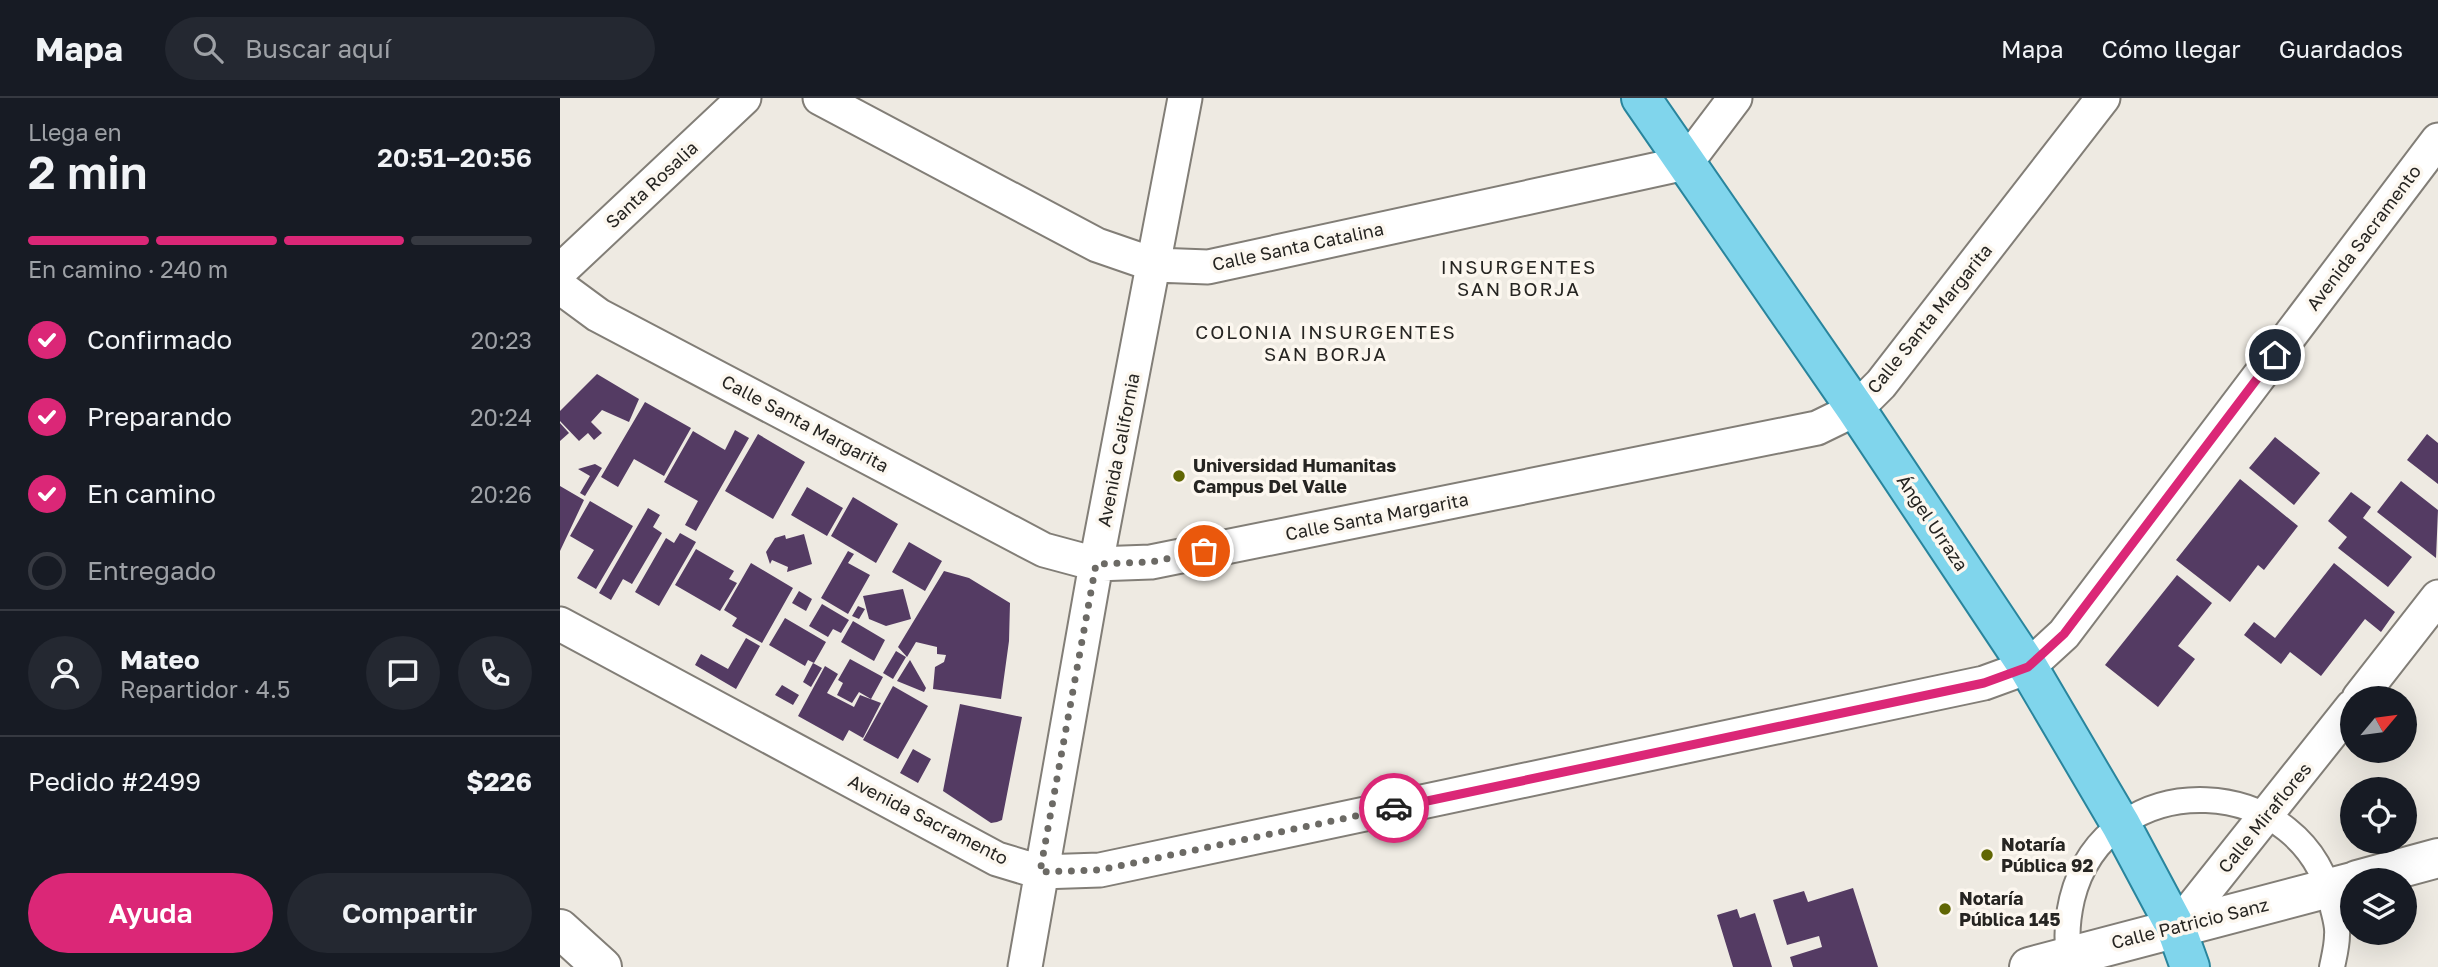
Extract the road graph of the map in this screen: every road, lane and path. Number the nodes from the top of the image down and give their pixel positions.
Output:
1 (744, 98) edge
2 (820, 98) edge
3 (1185, 98) edge
4 (1641, 98) edge
5 (1735, 98) edge
6 (2103, 98) edge
7 (2438, 139) edge
8 (1686, 163) junction
9 (1155, 265) junction
10 (560, 271) edge
11 (560, 287) edge
12 (1856, 409) junction
13 (1096, 564) junction
14 (2438, 597) edge
15 (560, 624) edge
16 (2028, 667) junction
17 (2368, 686) edge
18 (2340, 722) edge
19 (2268, 815) junction
20 (2121, 825) junction
21 (2438, 858) edge
22 (2401, 868) edge
23 (1040, 872) junction
24 (2340, 878) edge
25 (2340, 885) edge
26 (2340, 921) edge
27 (2176, 928) junction
28 (560, 929) edge
29 (2070, 961) edge
30 (602, 967) edge
31 (1025, 967) edge
32 (2028, 967) edge
33 (2190, 967) edge
34 (2332, 967) edge

1 - 10 street, Santa Rosalia
2 - 9 street, Calle Santa Catalina
3 - 9 street, Avenida California
4 - 8 main road, Ángel Urraza
5 - 8 street
6 - 12 street, Calle Santa Margarita
7 - 16 street, Avenida Sacramento
8 - 9 street, Calle Santa Catalina
8 - 12 main road, Ángel Urraza
9 - 13 street, Avenida California
11 - 13 street, Calle Santa Margarita
12 - 13 street, Calle Santa Margarita
12 - 16 main road, Ángel Urraza
13 - 23 street, Avenida California
14 - 17 street
15 - 23 street, Avenida Sacramento
16 - 20 main road, Ángel Urraza
16 - 23 street, Avenida Sacramento
18 - 19 street, Calle Miraflores
19 - 20 street
19 - 24 street
19 - 27 street, Calle Miraflores
20 - 27 main road, Ángel Urraza
20 - 29 street
21 - 22 street, Calle Patricio Sanz
23 - 31 street, Avenida California
25 - 27 street, Calle Patricio Sanz
26 - 34 street
27 - 29 street, Calle Patricio Sanz
27 - 33 main road, Ángel Urraza
28 - 30 street
29 - 32 street, Calle Patricio Sanz

